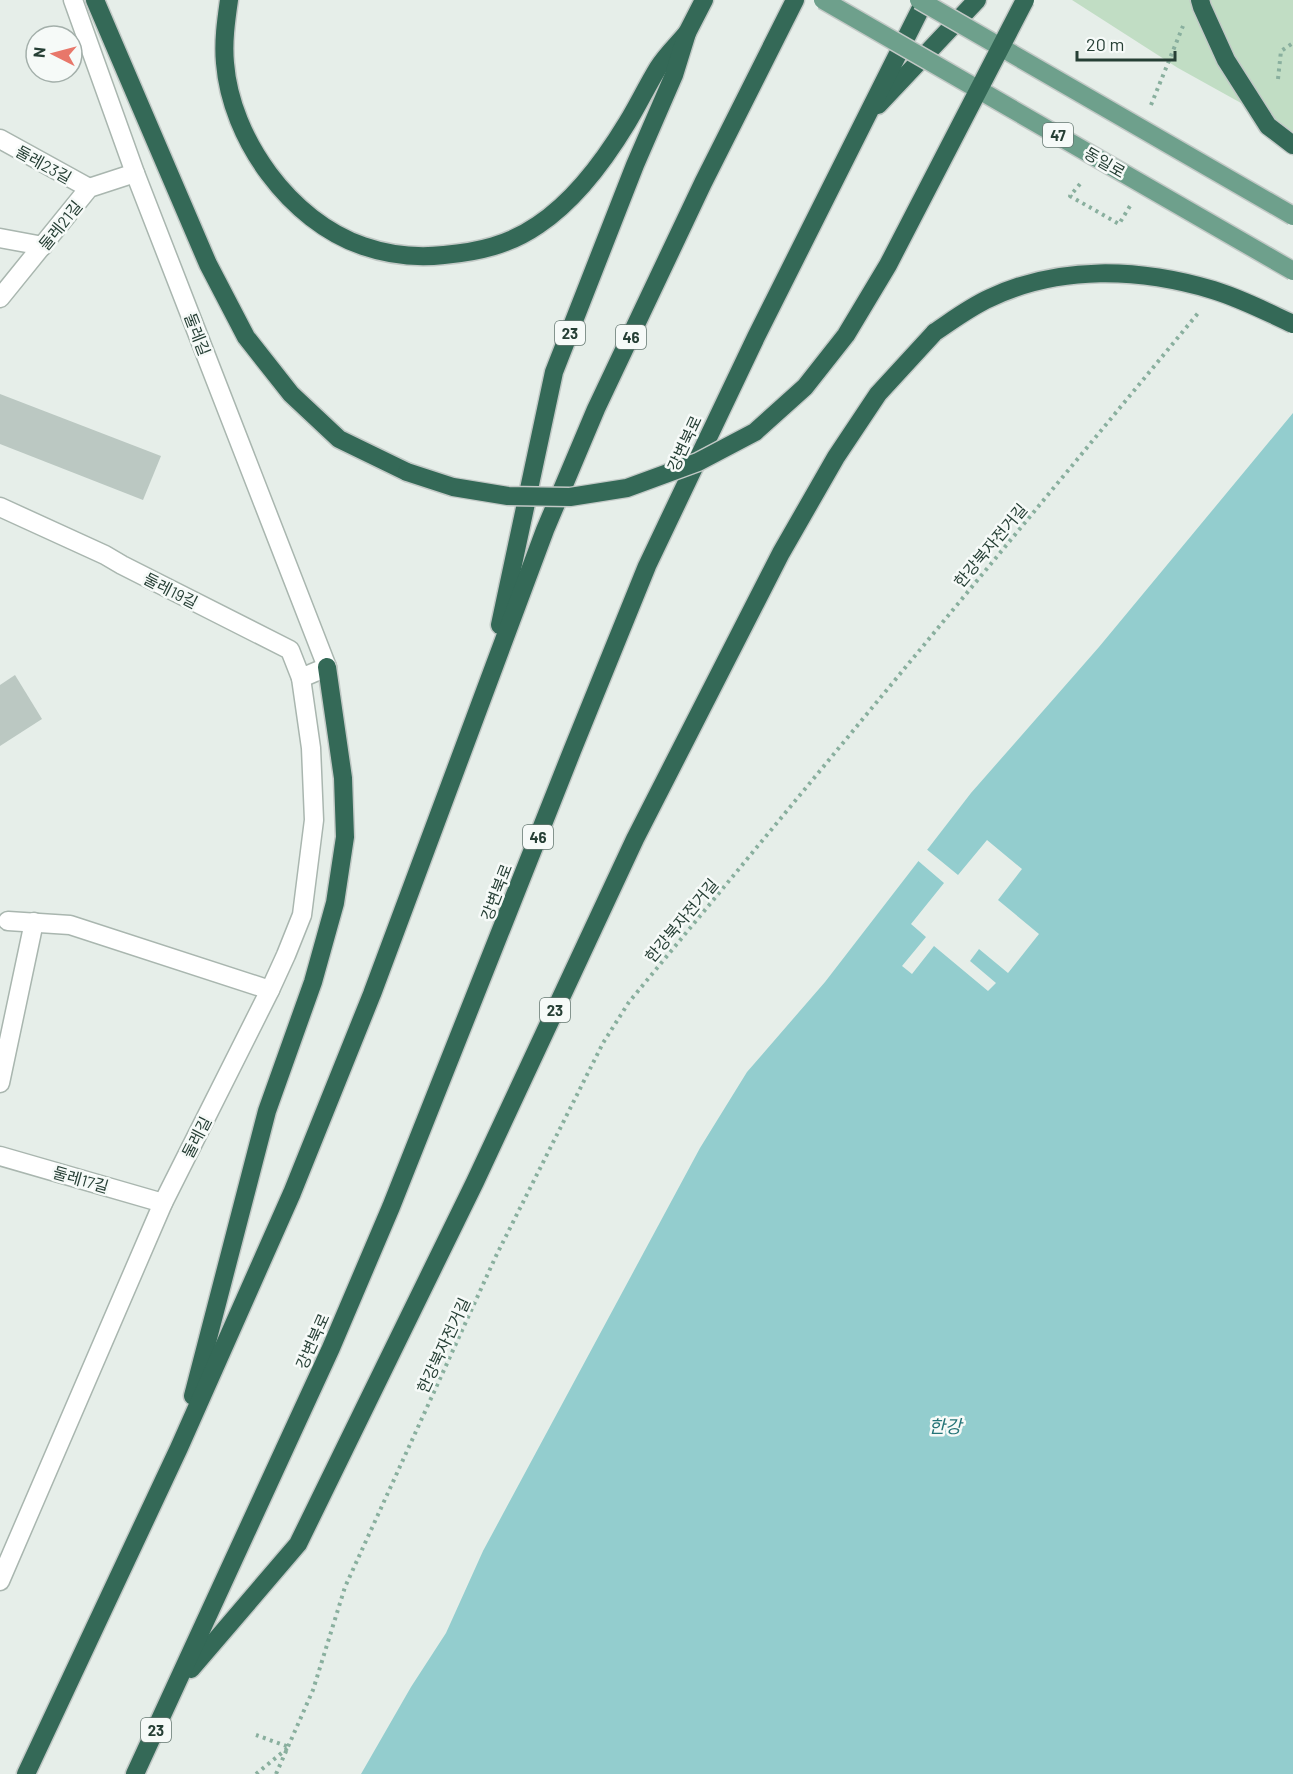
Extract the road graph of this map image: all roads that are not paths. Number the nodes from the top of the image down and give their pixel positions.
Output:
1 (73, 0) edge
2 (95, 0) edge
3 (229, 0) edge
4 (704, 0) edge
5 (795, 0) edge
6 (823, 0) edge
7 (920, 0) edge
8 (926, 0) edge
9 (977, 0) edge
10 (1025, 0) edge
11 (1200, 0) edge
12 (687, 33) junction
13 (863, 122) junction
14 (0, 139) edge
15 (1293, 145) edge
16 (135, 173) junction
17 (89, 188) junction
18 (1293, 216) edge
19 (0, 238) edge
20 (43, 246) junction
21 (1293, 271) edge
22 (0, 298) edge
23 (1293, 324) edge
24 (0, 507) edge
25 (327, 667) junction
26 (301, 678) junction
27 (487, 682) junction
28 (8, 921) dead end
29 (34, 922) junction
30 (270, 990) junction
31 (0, 1083) edge
32 (0, 1156) edge
33 (163, 1203) junction
34 (179, 1448) junction
35 (0, 1581) edge
36 (176, 1686) junction
37 (26, 1774) edge
38 (135, 1774) edge

1 - 16 street, 둘레길
2 - 10 highway, bridge
3 - 12 highway
4 - 12 highway, 23
5 - 27 highway, 46
6 - 21 main road, 동일로 / 47, bridge
7 - 18 main road, bridge
8 - 13 highway, 강변북로 / 46
9 - 13 highway
11 - 15 highway
12 - 27 highway, 23
13 - 36 highway, 강변북로 / 46
14 - 17 street, 둘레23길
16 - 17 street, 둘레21길
16 - 25 street, 둘레길
17 - 20 street, 둘레21길
19 - 20 street
20 - 22 street, 둘레21길
23 - 36 highway, 23, bridge
24 - 26 street, 둘레19길
25 - 26 street
25 - 34 highway
26 - 30 street, 둘레길
27 - 34 highway, 23
28 - 29 street
29 - 30 street
29 - 31 street
30 - 33 street, 둘레길
32 - 33 street, 둘레17길
33 - 35 street, 둘레길
34 - 37 highway, 23
36 - 38 highway, 강변북로 / 23

